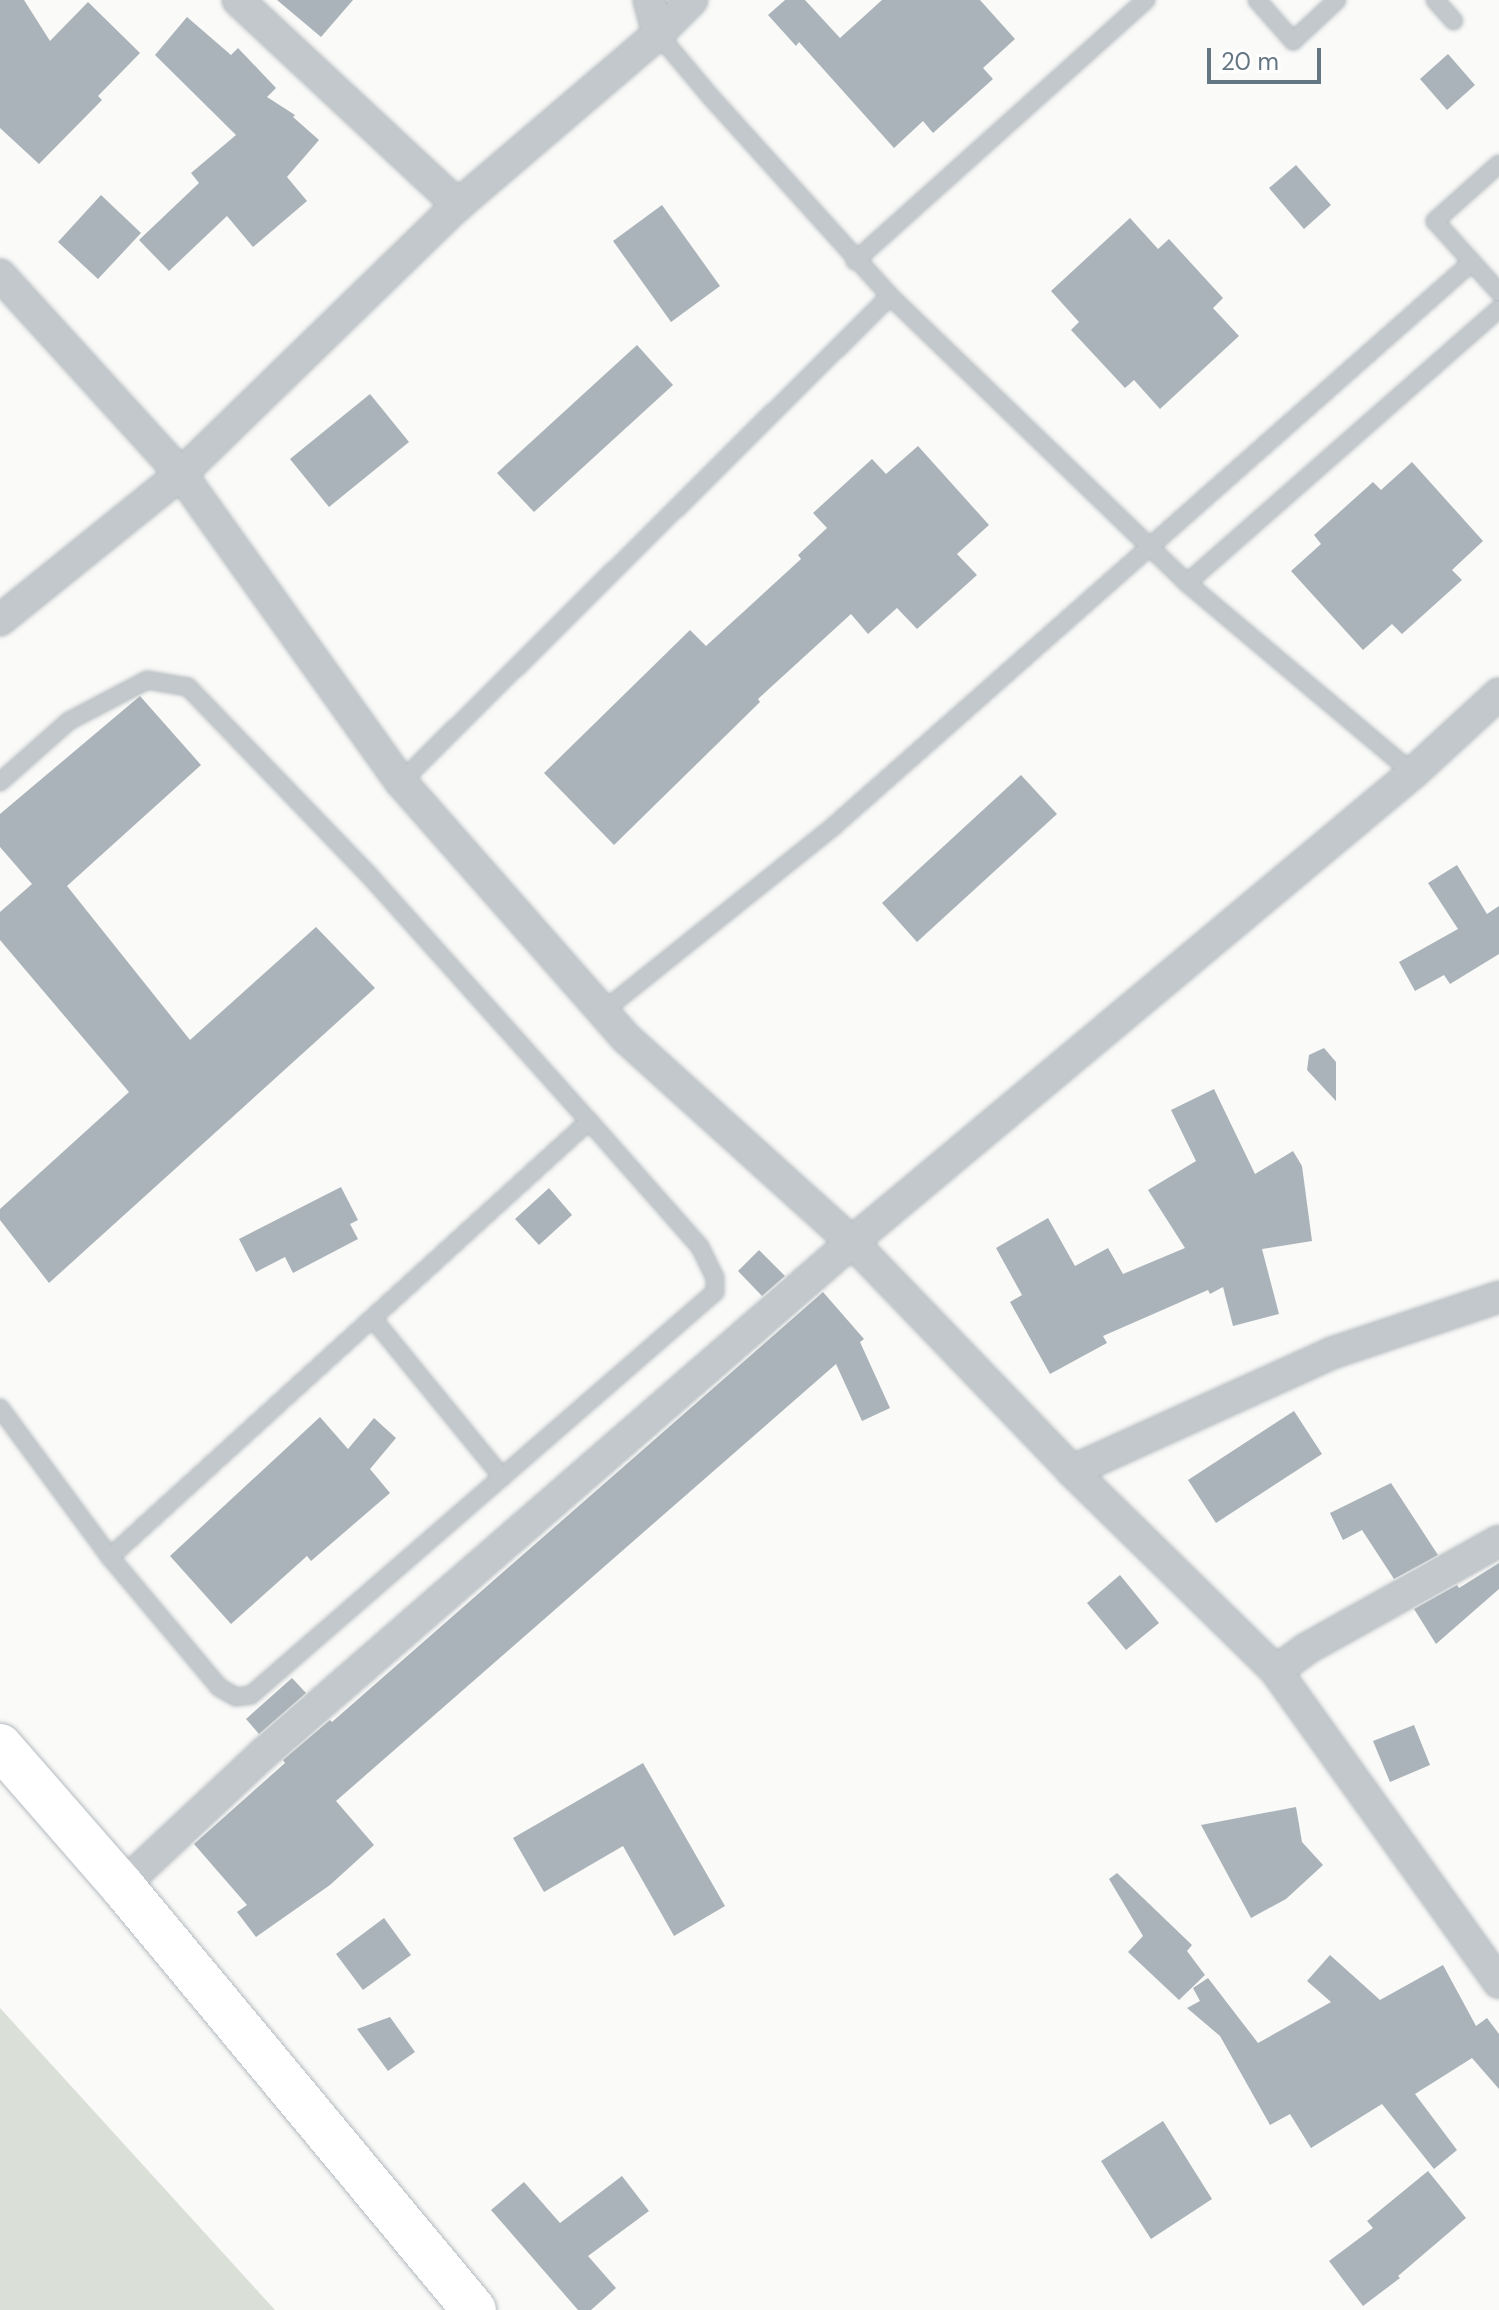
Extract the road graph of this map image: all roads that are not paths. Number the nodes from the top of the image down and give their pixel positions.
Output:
1 (238, 0) edge
2 (649, 0) edge
3 (692, 0) edge
4 (1146, 0) edge
5 (1257, 0) edge
6 (1337, 0) edge
7 (1435, 0) edge
8 (1454, 21) dead end
9 (658, 34) junction
10 (1499, 164) edge
11 (458, 205) junction
12 (855, 261) junction
13 (1472, 262) junction
14 (0, 275) edge
15 (1499, 292) edge
16 (890, 296) junction
17 (1499, 309) edge
18 (181, 474) junction
19 (1148, 548) junction
20 (1187, 583) junction
21 (0, 620) edge
22 (1499, 694) edge
23 (1413, 773) junction
24 (0, 782) edge
25 (401, 782) junction
26 (602, 1012) junction
27 (589, 1121) junction
28 (852, 1242) junction
29 (1499, 1297) edge
30 (374, 1320) junction
31 (0, 1408) edge
32 (1072, 1471) junction
33 (502, 1477) junction
34 (1499, 1541) edge
35 (110, 1557) junction
36 (1276, 1671) junction
37 (0, 1746) edge
38 (122, 1886) junction
39 (1499, 1982) edge
40 (474, 2310) edge

1 - 11 street
2 - 9 street
3 - 9 street
4 - 12 lane
5 - 6 lane
7 - 8 lane
9 - 11 street
9 - 12 lane
10 - 13 lane
11 - 18 street
12 - 16 lane
13 - 15 lane
13 - 19 lane
14 - 18 street
16 - 19 lane
16 - 25 lane
17 - 20 lane
18 - 21 street
18 - 25 street
19 - 20 lane
19 - 26 lane
20 - 23 lane
22 - 23 street
23 - 28 street
24 - 27 lane
25 - 26 street
26 - 28 street
27 - 30 lane
27 - 33 lane
28 - 32 street
28 - 38 street
29 - 32 street
30 - 33 lane
30 - 35 lane
31 - 35 lane
32 - 36 street
33 - 35 lane
34 - 36 street
36 - 39 street
37 - 38 street
38 - 40 street

